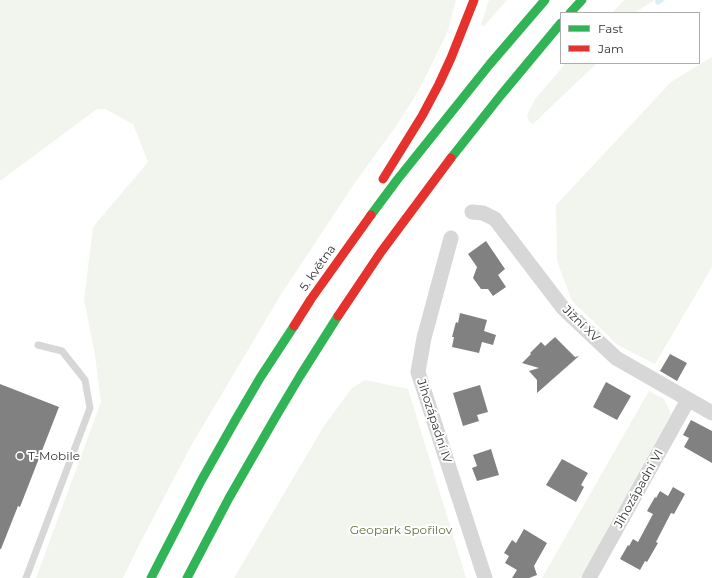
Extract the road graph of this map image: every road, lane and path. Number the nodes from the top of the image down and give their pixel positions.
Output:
1 (474, 0) edge
2 (545, 0) edge
3 (582, 0) edge
4 (571, 12) edge
5 (560, 24) edge
6 (381, 184) dead end
7 (368, 204) dead end
8 (472, 212) dead end
9 (451, 238) dead end
10 (311, 299) junction
11 (38, 345) dead end
12 (688, 400) junction
13 (712, 413) edge
14 (26, 578) edge
15 (151, 578) edge
16 (187, 578) edge
17 (485, 578) edge
18 (589, 578) edge

1 - 6 highway
2 - 10 highway, 5. května
3 - 4 highway
5 - 16 highway
7 - 10 highway
8 - 12 street, Jižní XV
9 - 17 street, Jihozápadní IV
10 - 15 highway, 5. května
11 - 14 lane
12 - 13 street, Jižní XV
12 - 18 street, Jihozápadni VI

